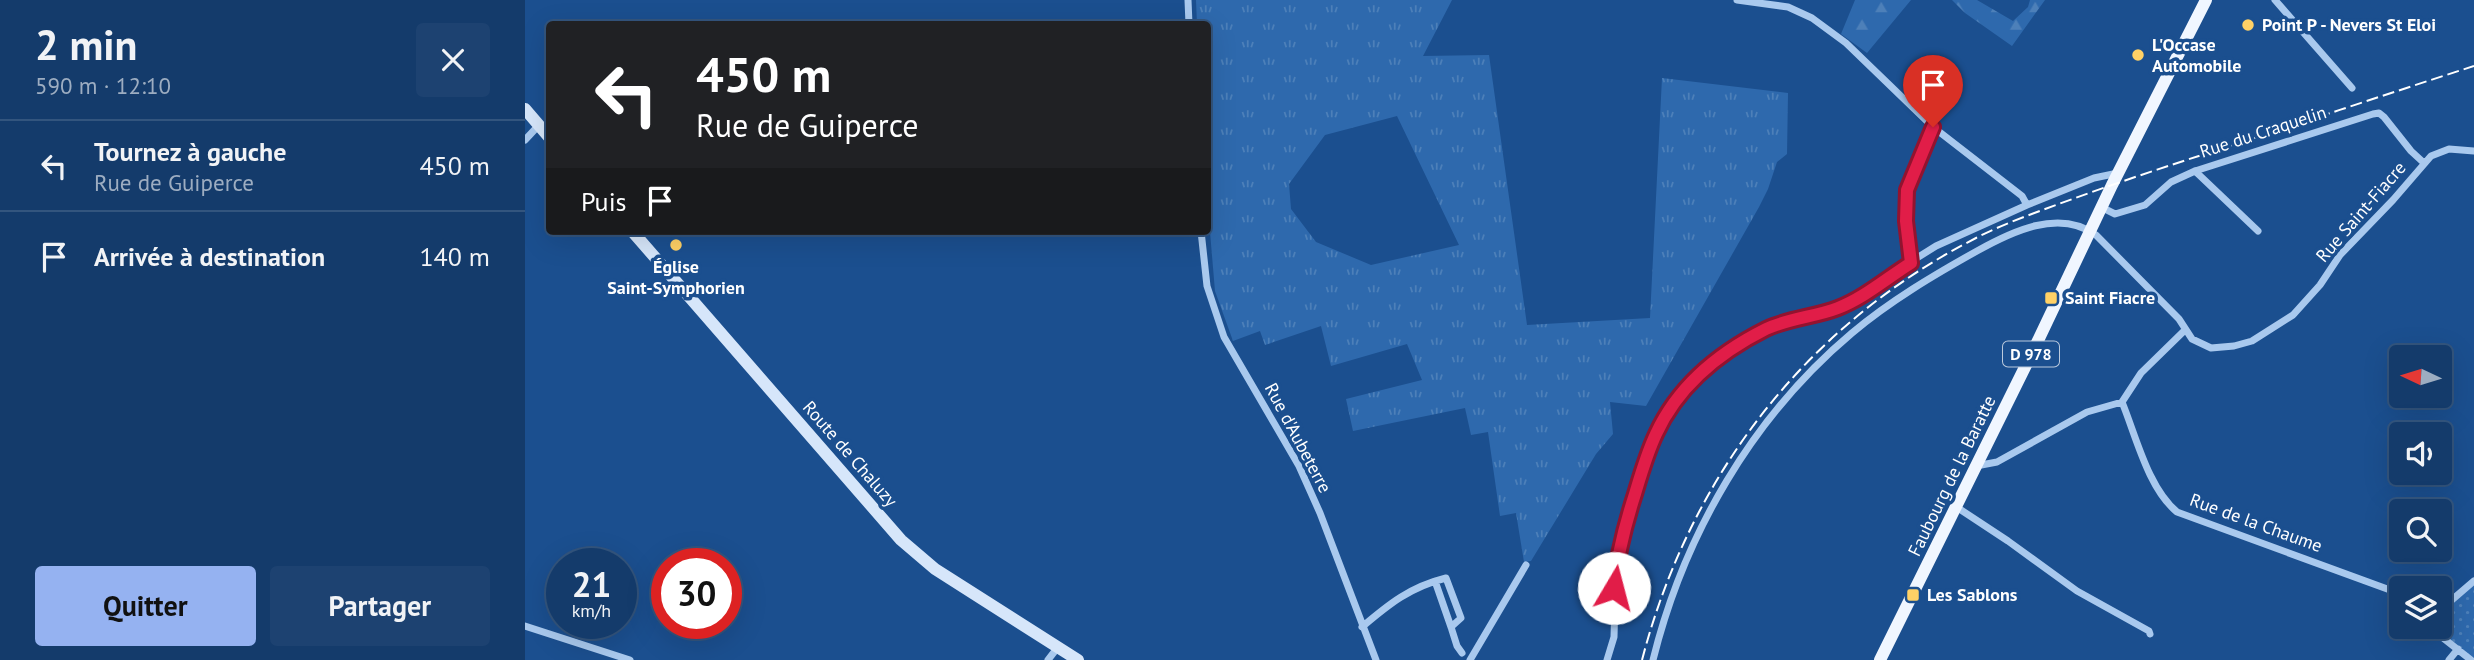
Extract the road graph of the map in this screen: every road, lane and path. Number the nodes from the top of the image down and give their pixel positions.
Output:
1 (1188, 0) edge
2 (1738, 0) edge
3 (2206, 0) edge
4 (2275, 0) edge
5 (1189, 21) edge
6 (2352, 88) dead end
7 (525, 109) edge
8 (539, 125) junction
9 (1933, 127) junction
10 (546, 133) edge
11 (525, 140) edge
12 (2474, 151) edge
13 (2424, 163) junction
14 (2195, 171) junction
15 (2118, 173) junction
16 (2027, 205) junction
17 (2101, 208) junction
18 (2090, 230) junction
19 (2258, 231) dead end
20 (635, 235) edge
21 (1201, 235) edge
22 (1911, 263) junction
23 (2185, 330) junction
24 (2122, 402) junction
25 (1976, 466) junction
26 (1955, 506) junction
27 (1526, 565) dead end
28 (1435, 581) junction
29 (2474, 581) edge
30 (2389, 590) edge
31 (2452, 600) edge
32 (525, 626) edge
33 (1451, 626) junction
34 (1362, 627) junction
35 (2150, 634) dead end
36 (2445, 639) edge
37 (2458, 649) junction
38 (1462, 653) dead end
39 (1066, 655) edge
40 (630, 660) edge
41 (1048, 660) edge
42 (1376, 660) edge
43 (1470, 660) edge
44 (1607, 660) edge
45 (1653, 660) edge
46 (1880, 660) edge
47 (2449, 660) edge
48 (2471, 660) edge

1 - 5 street
2 - 9 street
3 - 15 main road, D 978
4 - 6 street
7 - 8 street
8 - 10 street
8 - 11 street
9 - 16 street
9 - 22 street
12 - 13 street, Rue Saint-Fiacre
13 - 14 street, Rue du Craquelin
13 - 23 street, Rue Saint-Fiacre
14 - 17 street, Rue du Craquelin
14 - 19 street
15 - 16 street
15 - 17 main road, D 978
16 - 22 street
17 - 18 main road, D 978
18 - 23 street, Rue Saint-Fiacre
18 - 25 main road, Faubourg de la Baratte / D 978
18 - 45 street
20 - 39 street, Route de Chaluzy
21 - 34 street, Rue d'Aubeterre
22 - 44 street
23 - 24 street
24 - 25 street
24 - 30 street, Rue de la Chaume
25 - 26 main road, Faubourg de la Baratte / D 978
26 - 35 street
26 - 46 main road, Faubourg de la Baratte / D 978
27 - 43 street
28 - 33 street
28 - 33 street
28 - 34 street
29 - 31 street
32 - 40 street
33 - 38 street
34 - 42 street, Rue d'Aubeterre
36 - 37 street
37 - 47 street
37 - 48 street
39 - 41 street

